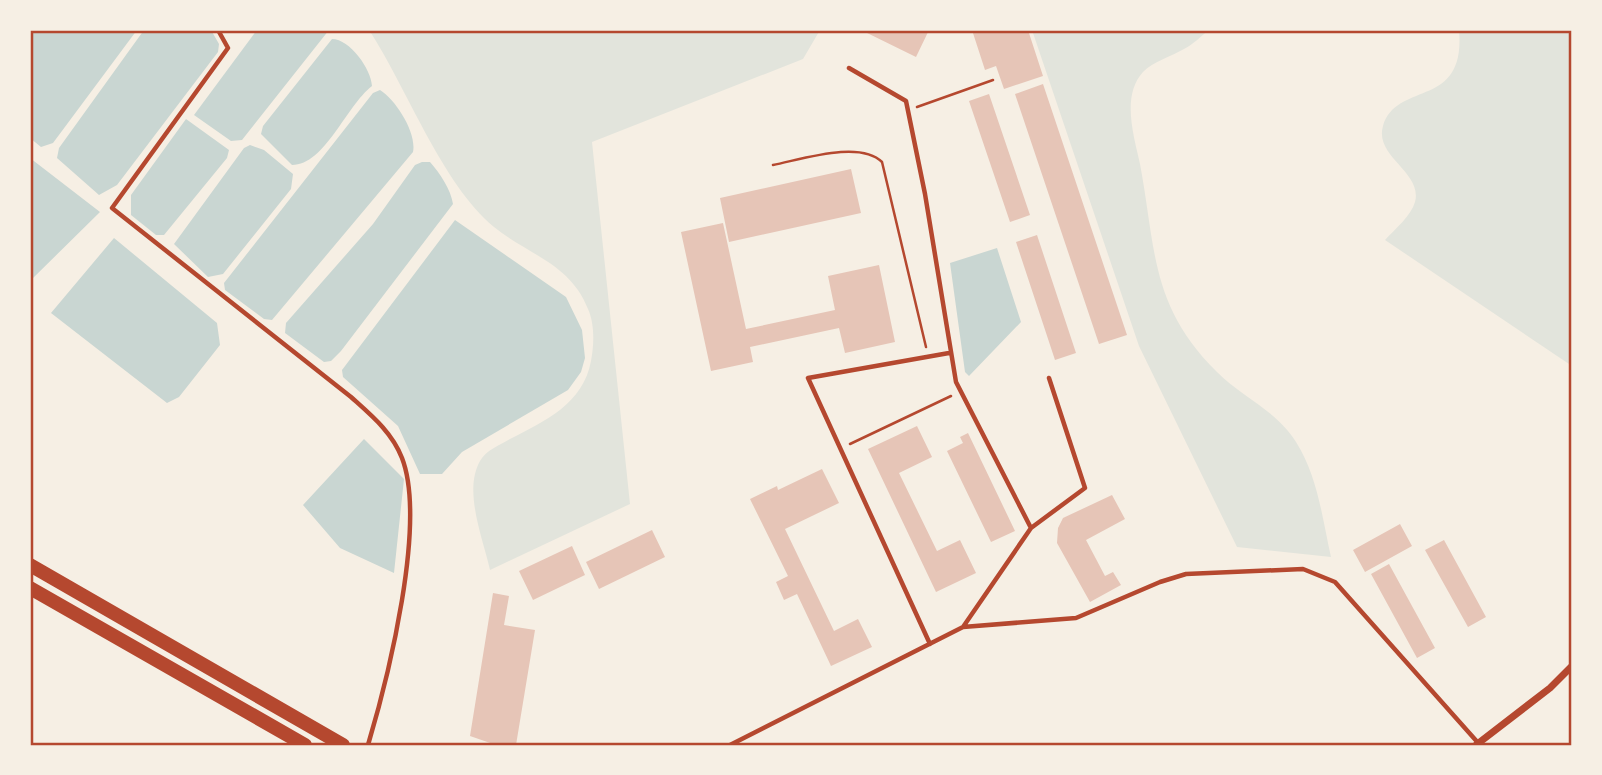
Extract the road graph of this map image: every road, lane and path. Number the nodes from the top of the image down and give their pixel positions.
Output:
1 (218, 30) edge
2 (849, 68) dead end
3 (993, 80) dead end
4 (908, 110) junction
5 (773, 165) dead end
6 (948, 353) junction
7 (929, 357) junction
8 (1049, 379) dead end
9 (960, 392) junction
10 (841, 449) junction
11 (1031, 528) junction
12 (30, 565) edge
13 (30, 588) edge
14 (962, 627) junction
15 (930, 644) junction
16 (1572, 666) edge
17 (305, 745) edge
18 (342, 745) edge
19 (368, 745) edge
20 (730, 745) edge
21 (1478, 745) edge

1 - 19 lane
2 - 4 lane
3 - 4 path
4 - 6 lane
5 - 7 path
6 - 7 lane
6 - 9 lane
7 - 10 lane
8 - 11 lane
9 - 10 path
9 - 11 lane
10 - 15 lane
11 - 14 lane
12 - 18 highway
13 - 17 highway
14 - 15 lane
14 - 21 lane
15 - 20 lane
16 - 21 street

